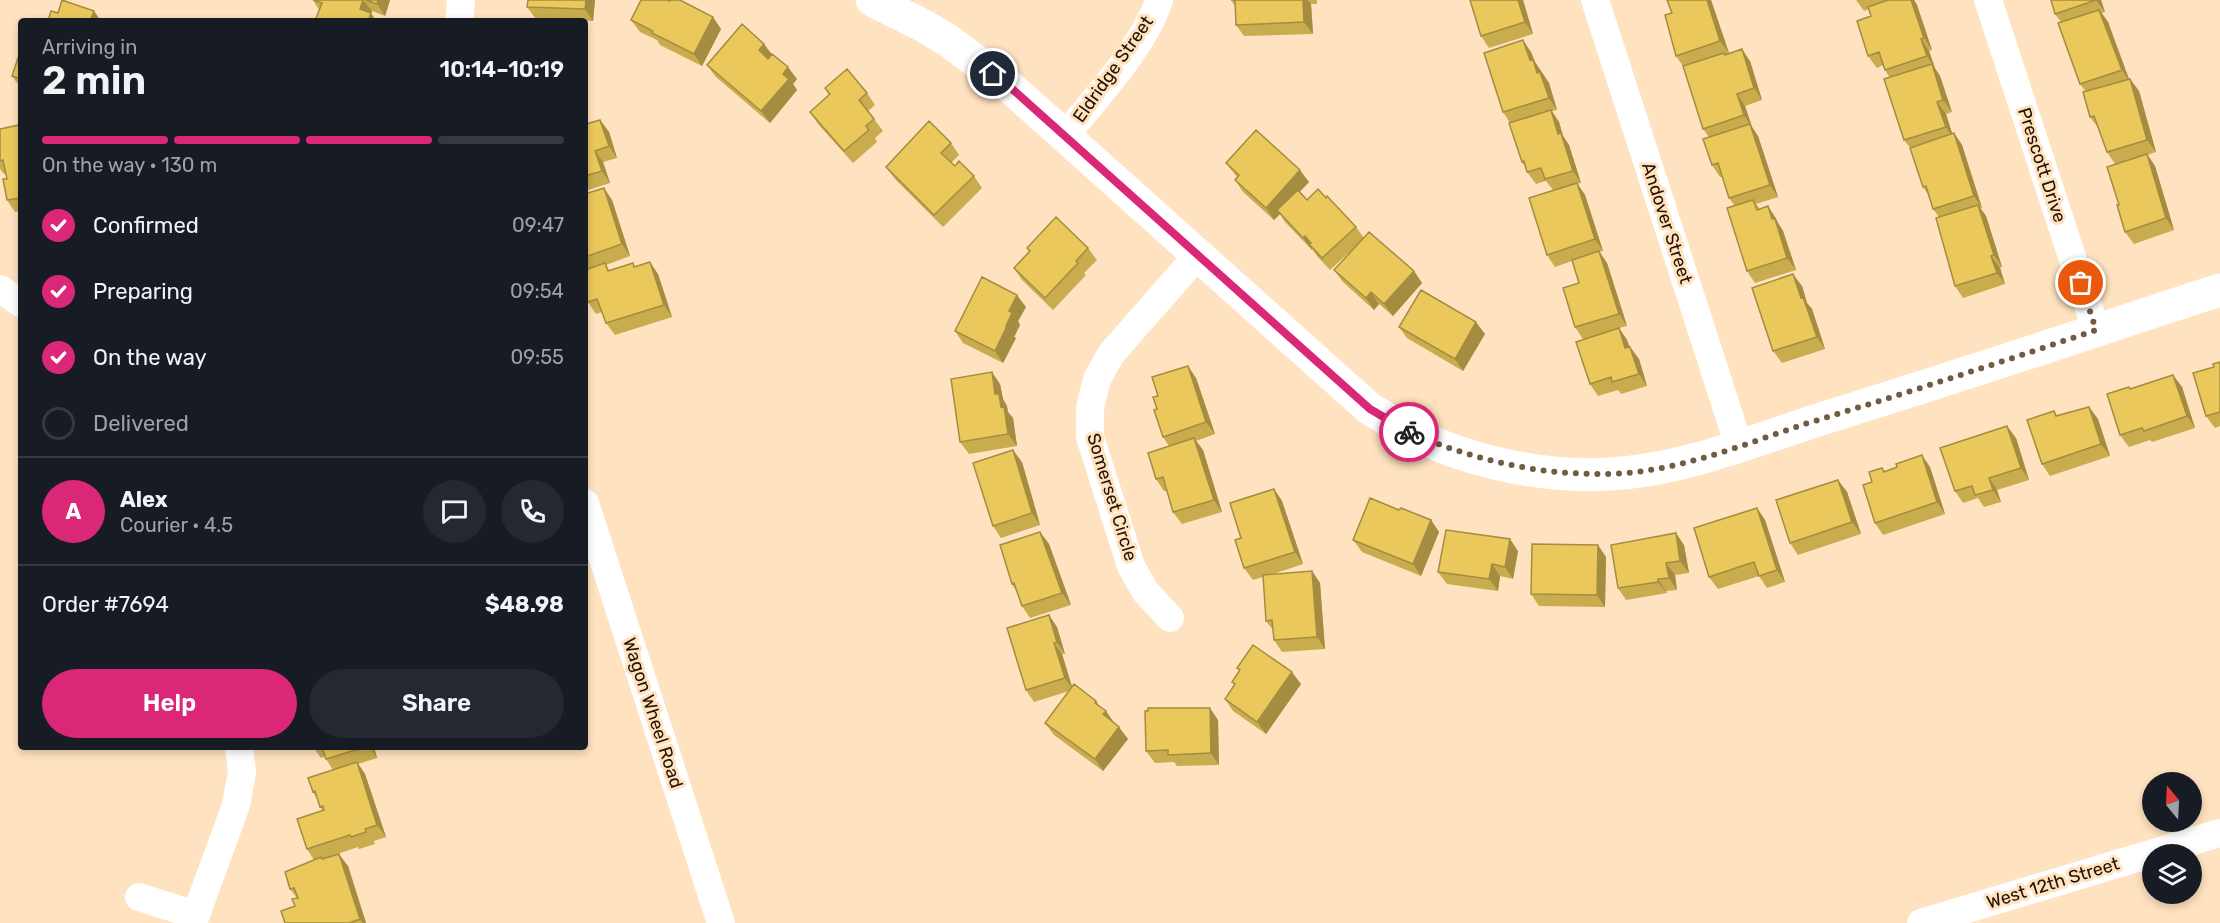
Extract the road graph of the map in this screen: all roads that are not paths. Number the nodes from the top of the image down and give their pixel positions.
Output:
1 (461, 0) edge
2 (872, 0) edge
3 (1159, 0) edge
4 (1595, 0) edge
5 (1988, 0) edge
6 (459, 18) edge
7 (1064, 137) junction
8 (1197, 256) junction
9 (0, 289) edge
10 (2220, 290) edge
11 (18, 301) edge
12 (2096, 330) junction
13 (1739, 446) junction
14 (588, 512) edge
15 (1170, 618) dead end
16 (239, 750) edge
17 (2220, 833) edge
18 (139, 897) dead end
19 (194, 919) edge
20 (721, 923) edge
21 (1921, 923) edge

1 - 6 street
2 - 7 street
3 - 7 street, Eldridge Street
4 - 13 street, Andover Street
5 - 12 street, Prescott Drive
7 - 8 street
8 - 13 street
8 - 15 street, Somerset Circle
9 - 11 street
10 - 12 street
12 - 13 street
14 - 20 street, Wagon Wheel Road
16 - 19 street
17 - 21 street, West 12th Street
18 - 19 street

